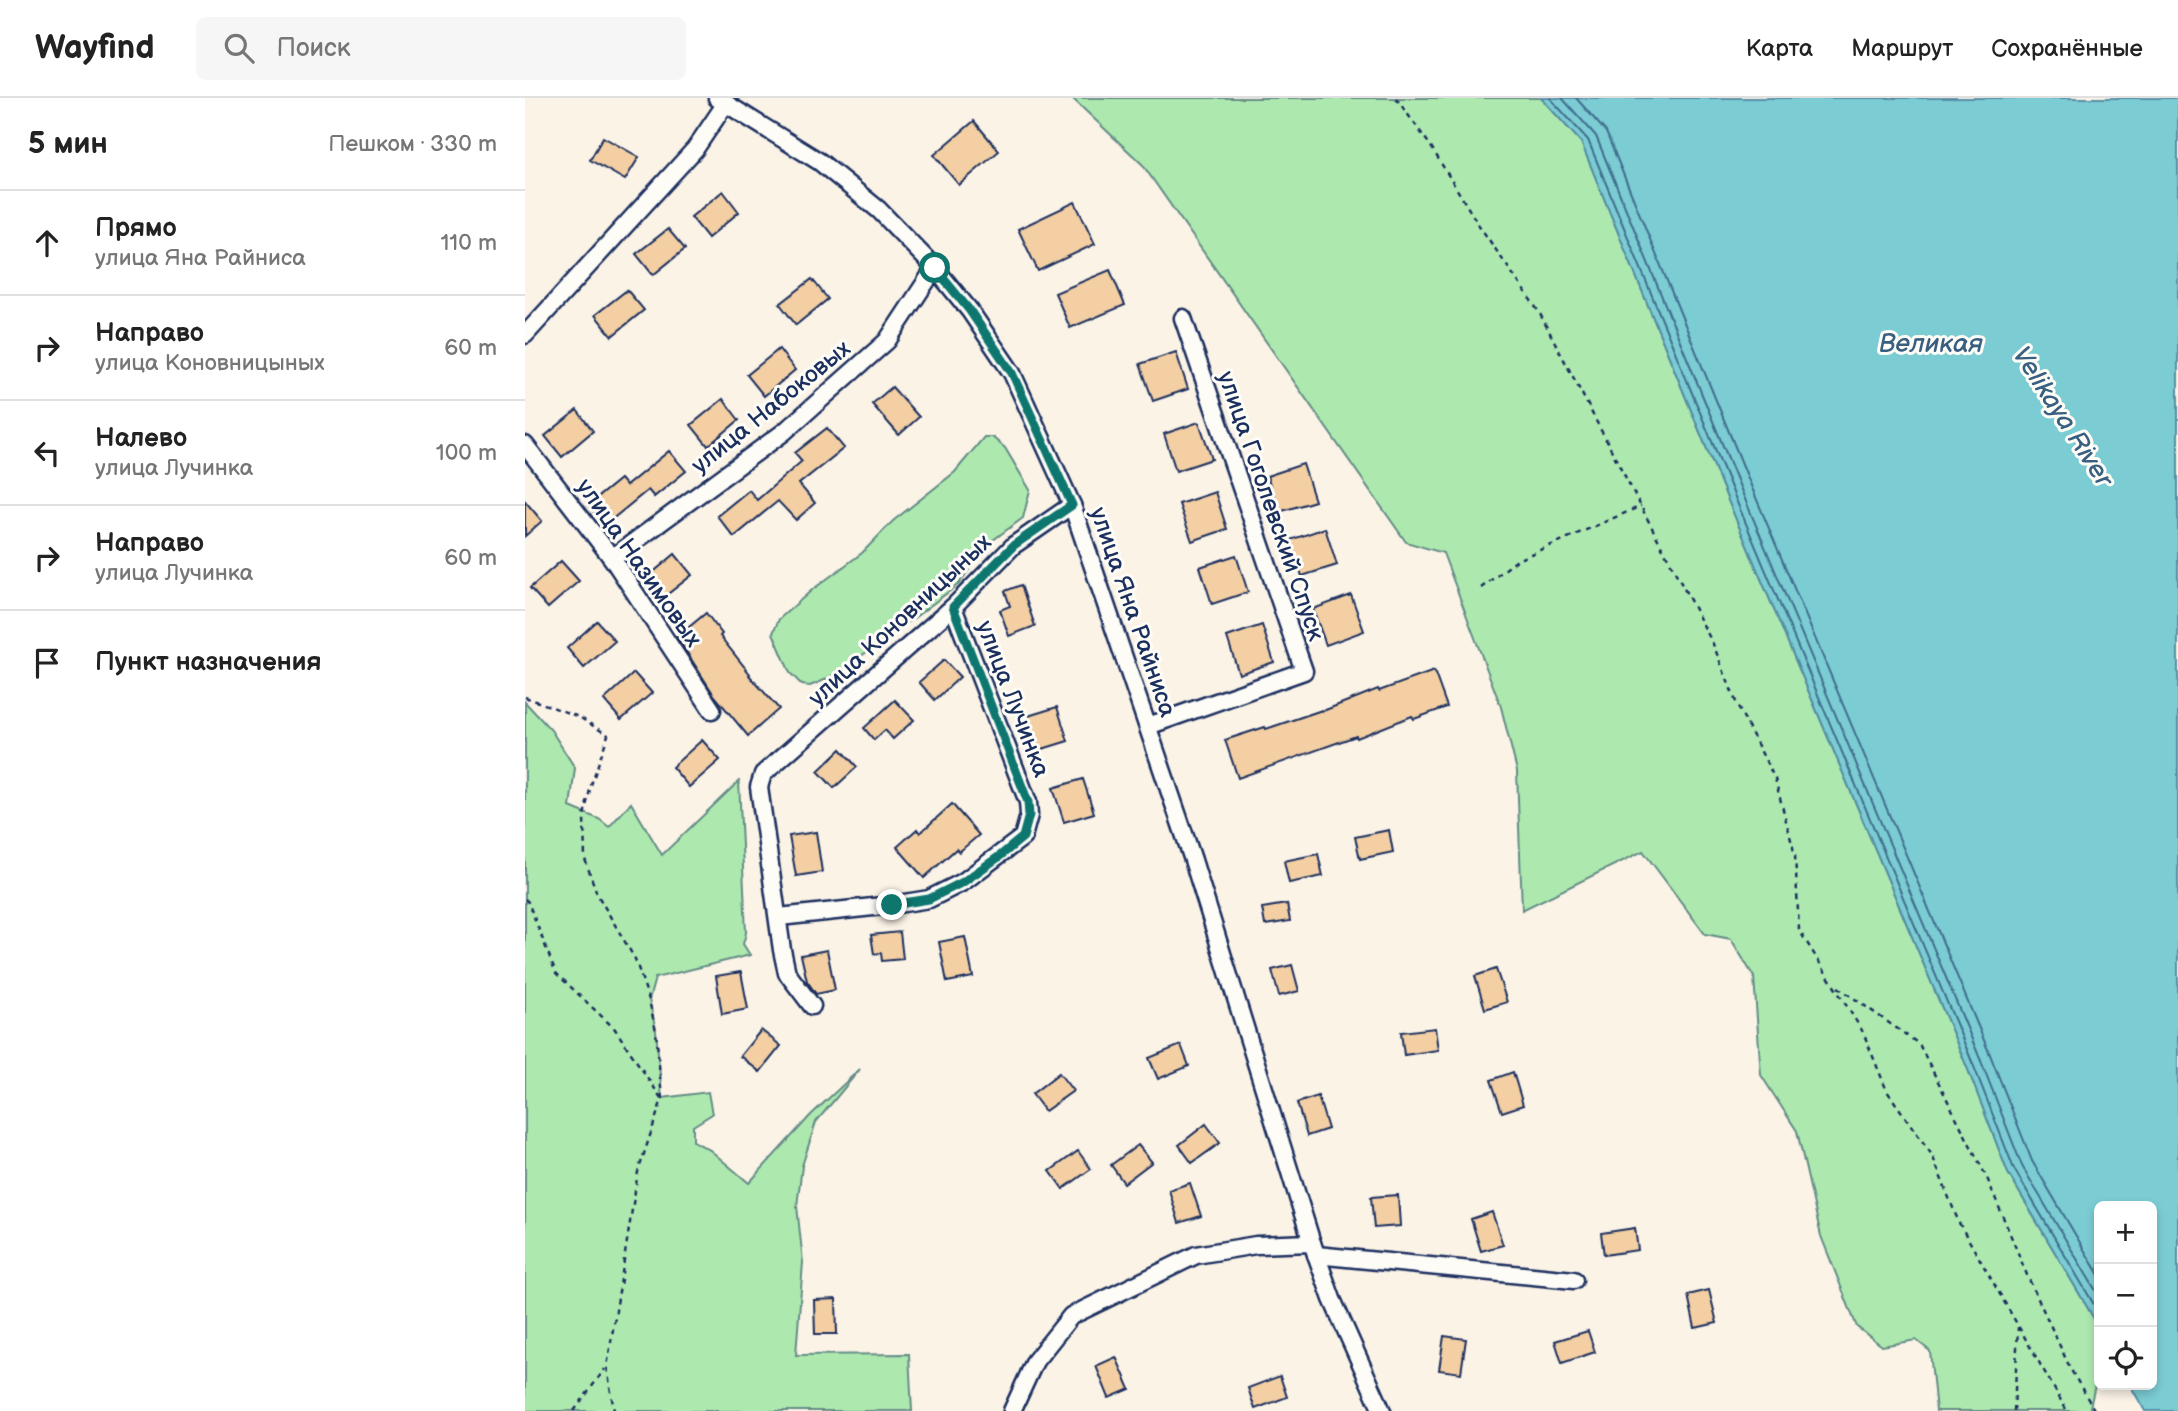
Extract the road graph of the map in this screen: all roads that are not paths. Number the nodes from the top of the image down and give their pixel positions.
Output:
1 (722, 101) edge
2 (935, 268) junction
3 (1183, 318) dead end
4 (525, 335) edge
5 (525, 446) edge
6 (1072, 505) junction
7 (612, 558) junction
8 (953, 607) junction
9 (712, 710) dead end
10 (1147, 726) junction
11 (779, 917) junction
12 (812, 1006) dead end
13 (1314, 1249) junction
14 (1574, 1280) dead end
15 (1012, 1411) edge
16 (1382, 1411) edge

1 - 2 street, улица Яна Райниса
1 - 4 street
2 - 6 street, улица Яна Райниса
2 - 7 street, улица Набоковых
3 - 10 street, улица Гоголевский Спуск
5 - 7 street, улица Назимовых
6 - 8 street, улица Коновницыных
6 - 10 street, улица Яна Райниса
7 - 9 street, улица Назимовых
8 - 11 street, улица Коновницыных
8 - 11 street, улица Лучинка
10 - 13 street, улица Яна Райниса
11 - 12 street
13 - 14 street
13 - 15 street
13 - 16 street, улица Яна Райниса

